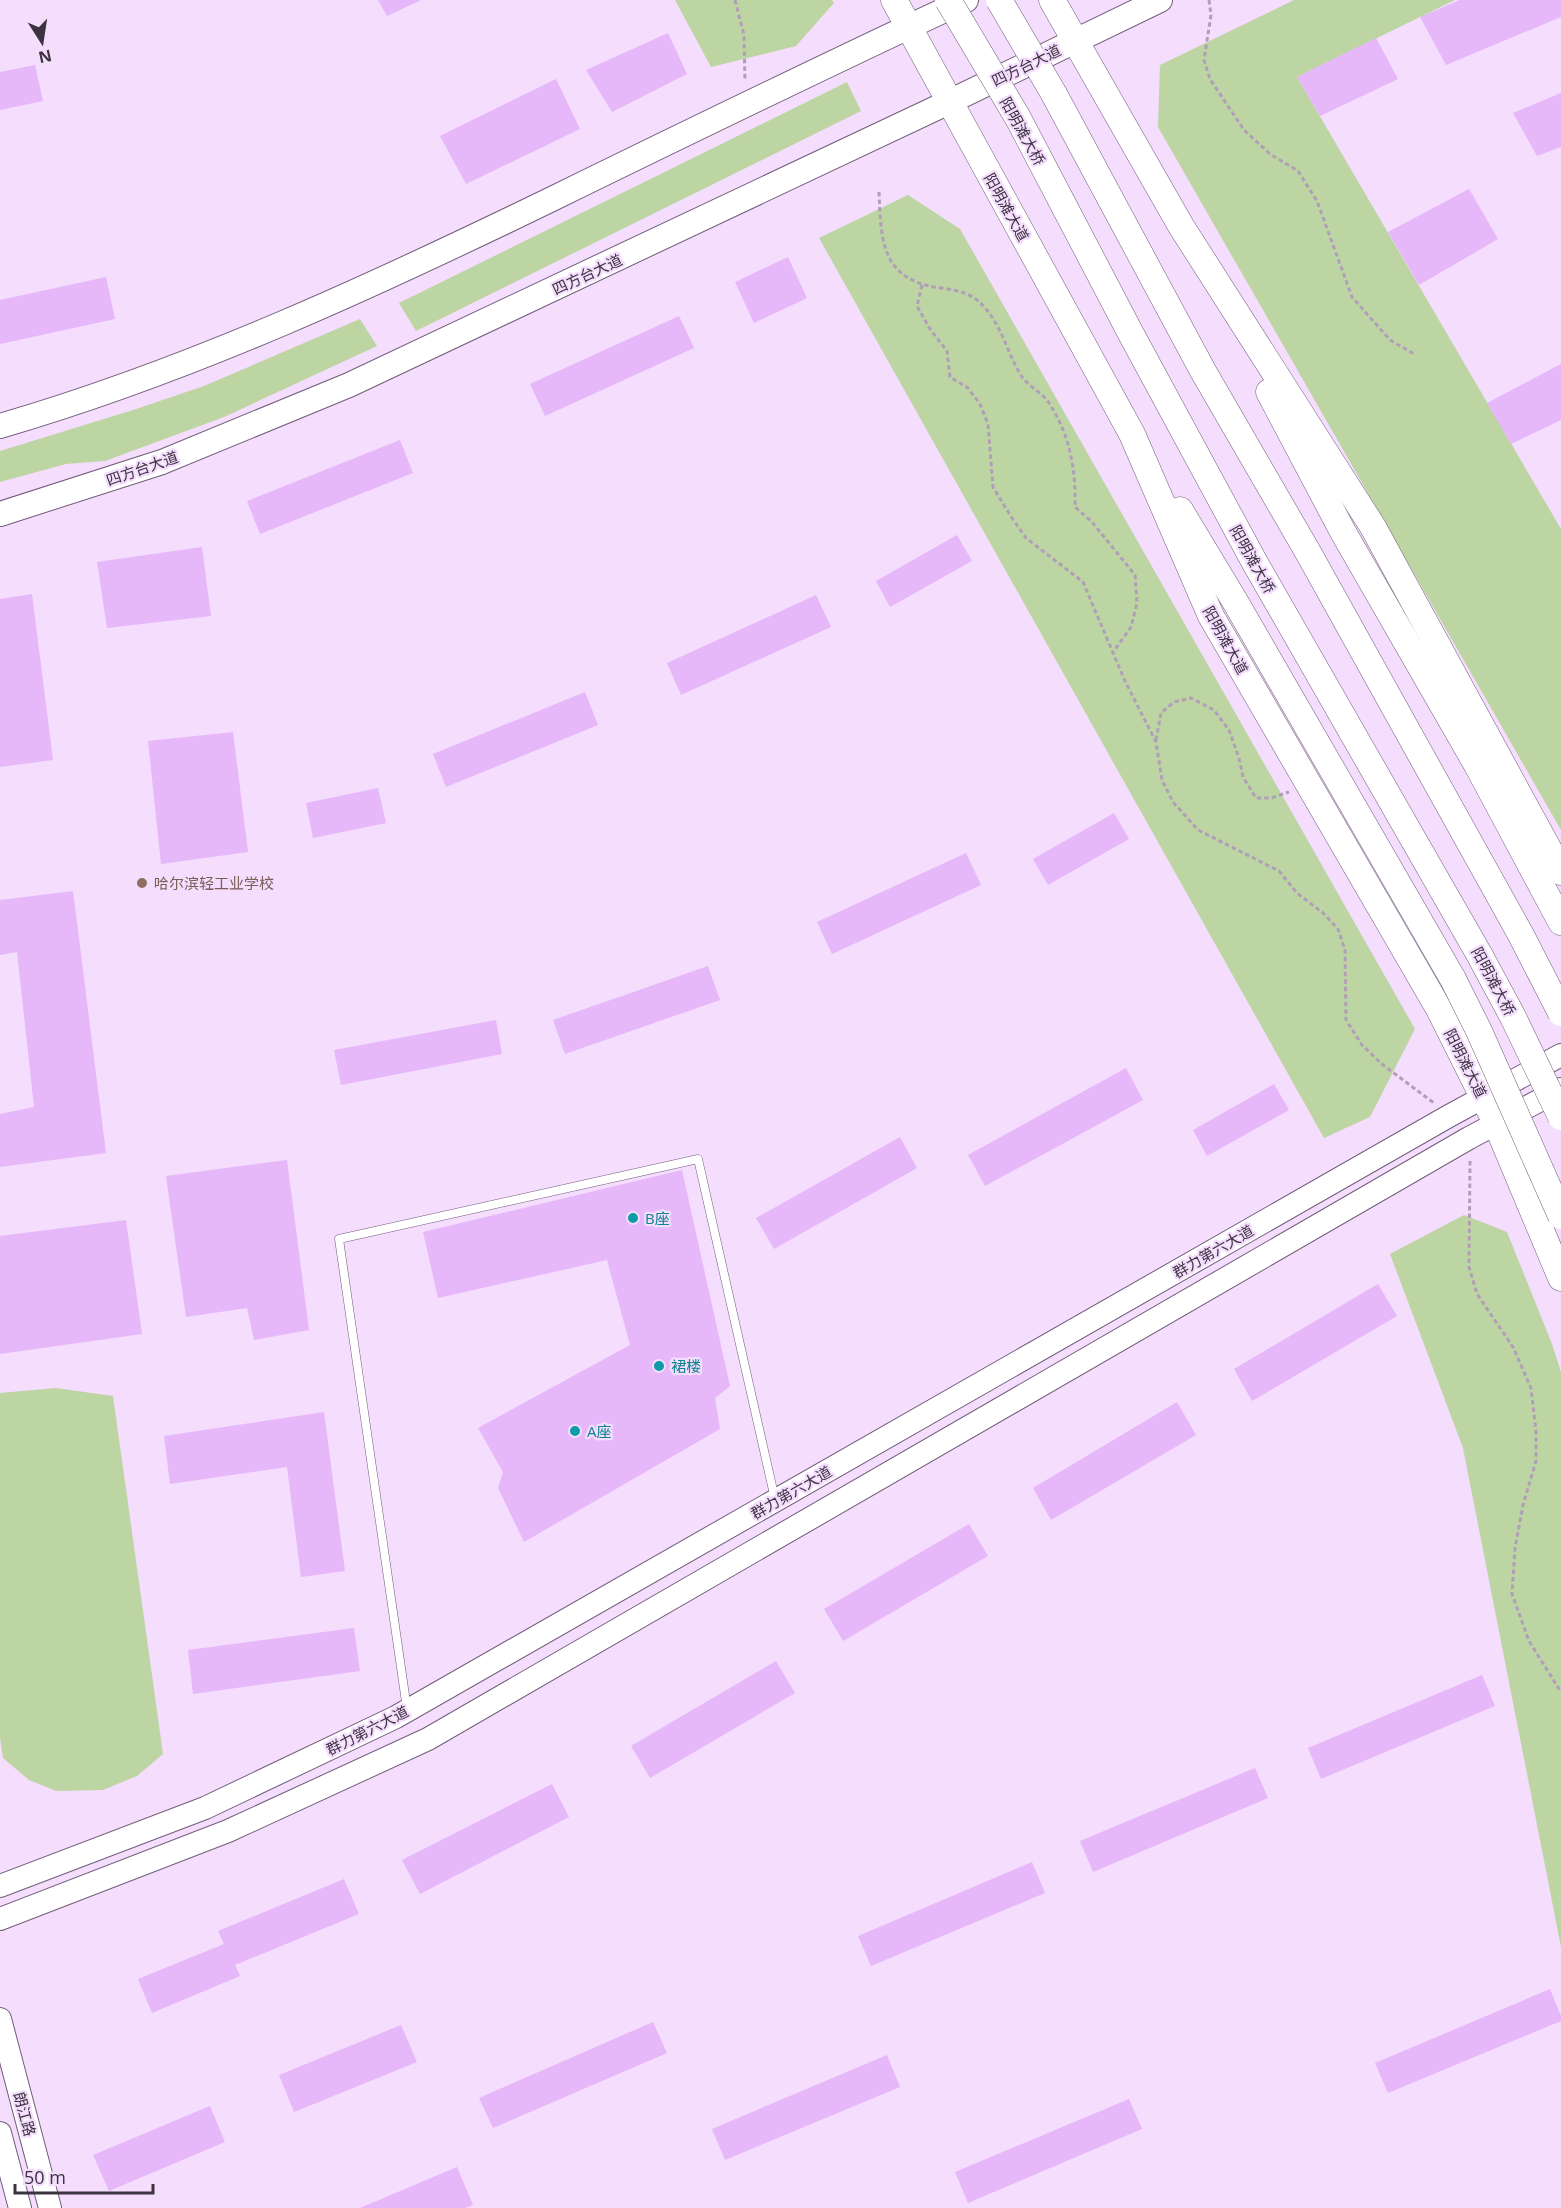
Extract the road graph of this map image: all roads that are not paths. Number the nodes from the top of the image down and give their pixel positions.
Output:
1 (894, 0) edge
2 (948, 0) edge
3 (966, 0) edge
4 (999, 0) edge
5 (1052, 0) edge
6 (1160, 0) edge
7 (910, 26) junction
8 (1075, 41) junction
9 (950, 102) junction
10 (1181, 226) junction
11 (0, 426) edge
12 (1132, 434) junction
13 (0, 514) edge
14 (1561, 872) edge
15 (1561, 922) edge
16 (1561, 1013) edge
17 (1561, 1055) edge
18 (1561, 1089) edge
19 (1483, 1097) junction
20 (1561, 1117) edge
21 (1496, 1123) junction
22 (1561, 1216) edge
23 (1561, 1278) edge
24 (775, 1501) junction
25 (407, 1710) junction
26 (0, 1886) edge
27 (0, 1919) edge
28 (0, 2019) edge
29 (0, 2133) edge
30 (20, 2208) edge
31 (50, 2208) edge

1 - 7 highway, 阳明滩大道
2 - 20 highway, 阳明滩大桥, bridge
3 - 7 main road
4 - 16 highway, bridge
5 - 8 highway
6 - 8 main road, 四方台大道
7 - 9 highway, 阳明滩大道
7 - 11 main road
8 - 9 main road, 四方台大道
8 - 10 highway
9 - 12 highway, 阳明滩大道
9 - 13 main road, 四方台大道
10 - 14 highway
10 - 15 highway
12 - 19 highway, 阳明滩大道
12 - 22 highway, bridge
17 - 19 main road, 群力第六大道
18 - 21 main road, 群力第六大道
19 - 21 highway, 阳明滩大道
19 - 24 main road, 群力第六大道
21 - 23 highway, 阳明滩大道
21 - 27 main road, 群力第六大道
24 - 25 main road, 群力第六大道
24 - 25 lane
25 - 26 main road, 群力第六大道
28 - 31 main road, 朗江路
29 - 30 main road, 朗江路

